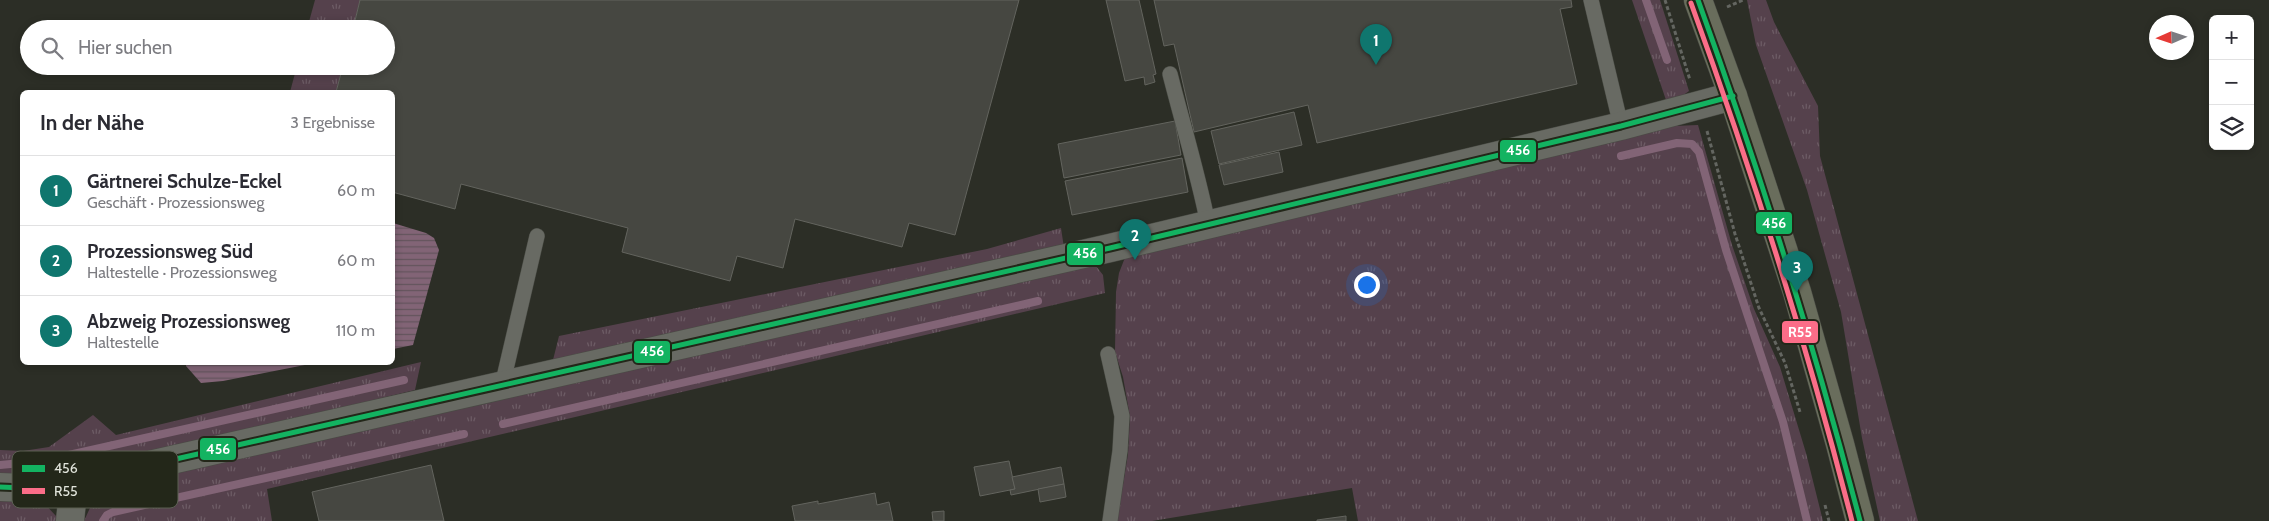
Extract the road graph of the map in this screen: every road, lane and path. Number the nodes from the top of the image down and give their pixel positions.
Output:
1 (1591, 0) edge
2 (1665, 0) edge
3 (1698, 0) edge
4 (1170, 74) dead end
5 (1733, 96) junction
6 (1699, 106) junction
7 (1621, 126) junction
8 (1208, 224) junction
9 (537, 236) dead end
10 (1108, 354) dead end
11 (502, 386) junction
12 (1801, 416) dead end
13 (178, 459) edge
14 (1825, 504) dead end
15 (71, 508) edge
16 (70, 521) edge
17 (1110, 521) edge
18 (1829, 521) edge
19 (1860, 521) edge

1 - 7 lane
2 - 6 path
3 - 5 main road
4 - 8 lane
5 - 6 street
5 - 19 main road
6 - 7 street
6 - 12 path
7 - 8 street
8 - 11 street
9 - 11 lane
10 - 17 lane
11 - 13 street
14 - 18 path
15 - 16 street

